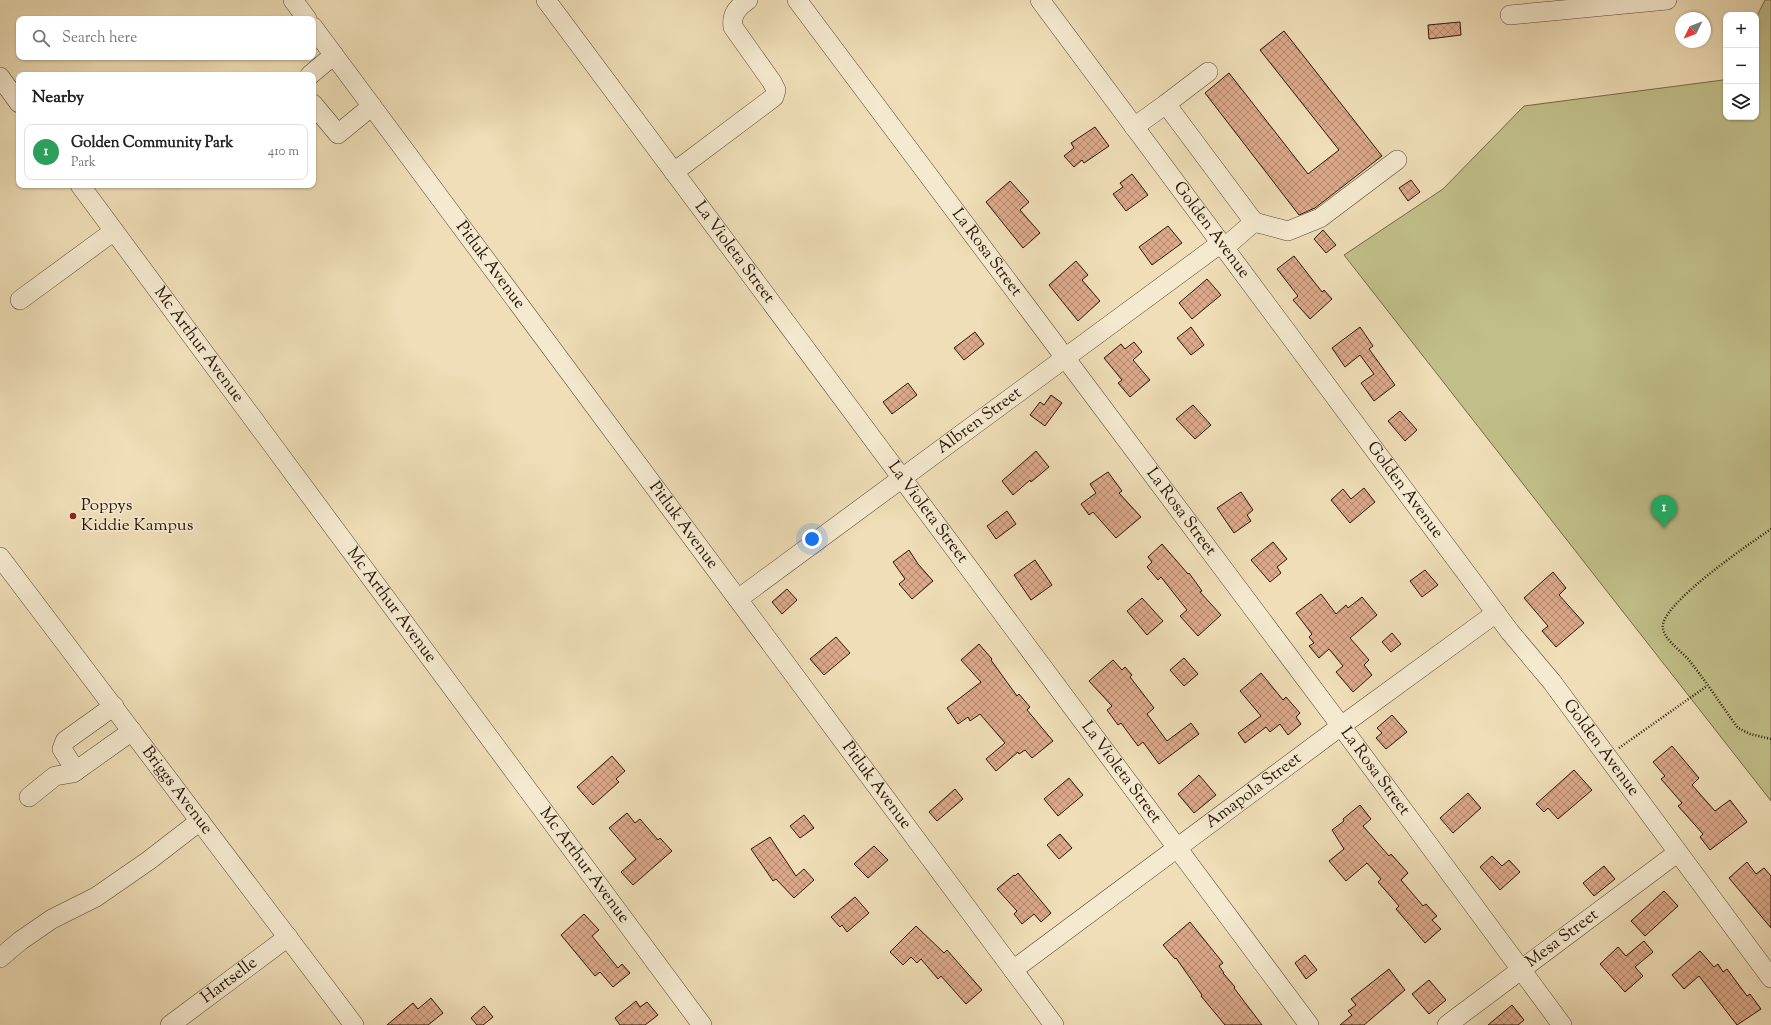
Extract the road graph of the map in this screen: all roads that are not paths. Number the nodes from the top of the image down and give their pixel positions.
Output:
1 (293, 0) edge
2 (546, 0) edge
3 (748, 0) edge
4 (797, 0) edge
5 (1040, 0) edge
6 (1667, 0) edge
7 (1510, 15) dead end
8 (305, 16) edge
9 (316, 31) edge
10 (334, 55) junction
11 (314, 72) edge
12 (1208, 72) dead end
13 (0, 77) edge
14 (16, 99) edge
15 (1166, 104) junction
16 (372, 106) junction
17 (316, 108) edge
18 (1134, 127) junction
19 (1397, 160) dead end
20 (674, 172) junction
21 (82, 188) edge
22 (1254, 222) junction
23 (114, 231) junction
24 (1222, 245) junction
25 (20, 300) dead end
26 (1065, 358) junction
27 (901, 479) junction
28 (0, 558) edge
29 (738, 599) junction
30 (1496, 613) junction
31 (114, 706) junction
32 (1341, 726) junction
33 (132, 731) junction
34 (76, 771) junction
35 (29, 797) dead end
36 (200, 821) junction
37 (1177, 848) junction
38 (1678, 852) junction
39 (288, 937) junction
40 (0, 958) edge
41 (1013, 970) junction
42 (1521, 970) junction
43 (1771, 978) edge
44 (170, 1025) edge
45 (354, 1025) edge
46 (702, 1025) edge
47 (1054, 1025) edge
48 (1309, 1025) edge
49 (1447, 1025) edge
50 (1562, 1025) edge

1 - 8 street
2 - 20 street, La Violeta Street
3 - 20 street
4 - 26 street, La Rosa Street
5 - 18 street, Golden Avenue
6 - 7 street
9 - 10 street, Pitluk Avenue
10 - 11 street
10 - 16 street, Pitluk Avenue
12 - 15 street
13 - 14 street
15 - 18 street
15 - 22 street
16 - 17 street
16 - 29 street, Pitluk Avenue
18 - 24 street, Golden Avenue
19 - 22 street
20 - 27 street, La Violeta Street
21 - 23 street, Mc Arthur Avenue
22 - 24 street, Albren Street
23 - 25 street
23 - 46 street, Mc Arthur Avenue
24 - 26 street, Albren Street
24 - 30 street, Golden Avenue
26 - 27 street, Albren Street
26 - 32 street, La Rosa Street
27 - 29 street, Albren Street
27 - 37 street, La Violeta Street
28 - 31 street, Briggs Avenue
29 - 41 street, Pitluk Avenue
30 - 32 street, Amapola Street
30 - 38 street, Golden Avenue
31 - 33 street, Briggs Avenue
31 - 34 street
32 - 37 street, Amapola Street
32 - 42 street, La Rosa Street
33 - 34 street
33 - 36 street, Briggs Avenue
34 - 35 street
36 - 39 street, Briggs Avenue
36 - 40 street
37 - 41 street, Amapola Street
37 - 48 street, La Violeta Street
38 - 42 street, Mesa Street
38 - 43 street, Golden Avenue
39 - 44 street, Hartselle
39 - 45 street, Briggs Avenue
41 - 47 street, Pitluk Avenue
42 - 49 street, Mesa Street
42 - 50 street, La Rosa Street

